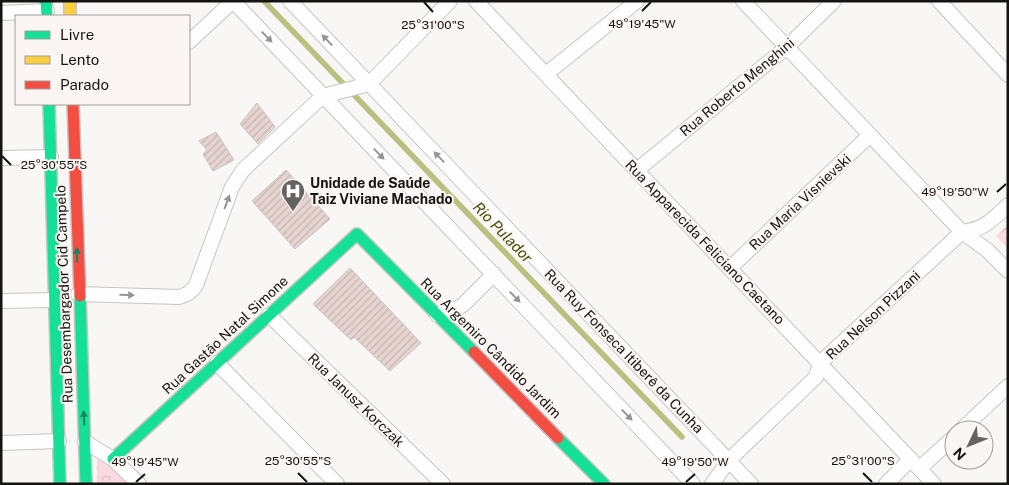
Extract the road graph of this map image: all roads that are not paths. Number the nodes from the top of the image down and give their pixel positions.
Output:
1 (70, 1) edge
2 (233, 1) edge
3 (290, 1) edge
4 (450, 1) edge
5 (476, 1) edge
6 (637, 1) edge
7 (743, 1) edge
8 (834, 1) edge
9 (939, 1) edge
10 (47, 10) edge
11 (1, 13) edge
12 (70, 15) edge
13 (190, 41) edge
14 (787, 47) junction
15 (546, 74) junction
16 (1008, 75) edge
17 (369, 84) junction
18 (323, 96) junction
19 (49, 105) edge
20 (73, 105) edge
21 (870, 135) junction
22 (51, 157) junction
23 (1, 158) edge
24 (637, 170) junction
25 (1008, 205) edge
26 (962, 232) junction
27 (357, 234) joint
28 (730, 268) junction
29 (1008, 271) edge
30 (494, 274) junction
31 (78, 294) junction
32 (55, 300) junction
33 (1, 301) edge
34 (269, 315) junction
35 (437, 315) junction
36 (217, 363) junction
37 (820, 364) junction
38 (1008, 386) edge
39 (972, 420) edge
40 (72, 442) junction
41 (1, 443) edge
42 (944, 443) edge
43 (113, 459) junction
44 (729, 460) junction
45 (916, 464) junction
46 (60, 484) edge
47 (86, 484) edge
48 (138, 484) edge
49 (337, 484) edge
50 (442, 484) edge
51 (604, 484) edge
52 (693, 484) edge
53 (712, 484) edge
54 (751, 484) edge
55 (886, 484) edge
56 (934, 484) edge

1 - 12 main road
2 - 13 street
2 -> 18 street
17 -> 3 street, Rua Ruy Fonseca Itiberê da Cunha
4 - 17 street
5 - 15 street, Rua Apparecida Feliciano Caetano
6 - 15 street
7 - 14 street
8 - 14 street, Rua Roberto Menghini
9 - 16 street
10 - 11 street
14 - 21 street
14 - 24 street, Rua Roberto Menghini
15 - 24 street, Rua Apparecida Feliciano Caetano
17 - 18 street
44 -> 17 street, Rua Ruy Fonseca Itiberê da Cunha
18 -> 30 street
31 -> 18 street
19 - 22 main road, Rua Desembargador Cid Campelo
31 -> 20 main road, Rua Desembargador Cid Campelo
21 - 26 street
21 - 28 street, Rua Maria Visnievski
22 - 23 street
22 - 32 main road, Rua Desembargador Cid Campelo
24 - 28 street, Rua Apparecida Feliciano Caetano
25 - 26 street, Rua Nelson Pizzani
26 - 29 street
26 - 37 street, Rua Nelson Pizzani
27 - 34 main road, Rua Gastão Natal Simone
27 - 35 main road, Rua Argemiro Cândido Jardim
28 - 37 street, Rua Apparecida Feliciano Caetano
30 - 35 street
30 -> 52 street
40 -> 31 main road, Rua Desembargador Cid Campelo
32 - 33 street
32 - 40 main road, Rua Desembargador Cid Campelo
34 - 36 main road, Rua Gastão Natal Simone
34 - 50 street, Rua Janusz Korczak
35 - 51 main road, Rua Argemiro Cândido Jardim
36 - 43 main road, Rua Gastão Natal Simone
36 - 49 street
37 - 44 street, Rua Nelson Pizzani
37 - 45 street, Rua Apparecida Feliciano Caetano
38 - 39 street
40 - 41 street
40 - 43 street
40 - 46 main road, Rua Desembargador Cid Campelo
40 - 47 main road, Rua Desembargador Cid Campelo
42 - 45 street
43 - 48 street
44 - 53 street, Rua Nelson Pizzani
44 - 54 street, Rua Ruy Fonseca Itiberê da Cunha
45 - 55 street
45 - 56 street, Rua Apparecida Feliciano Caetano

